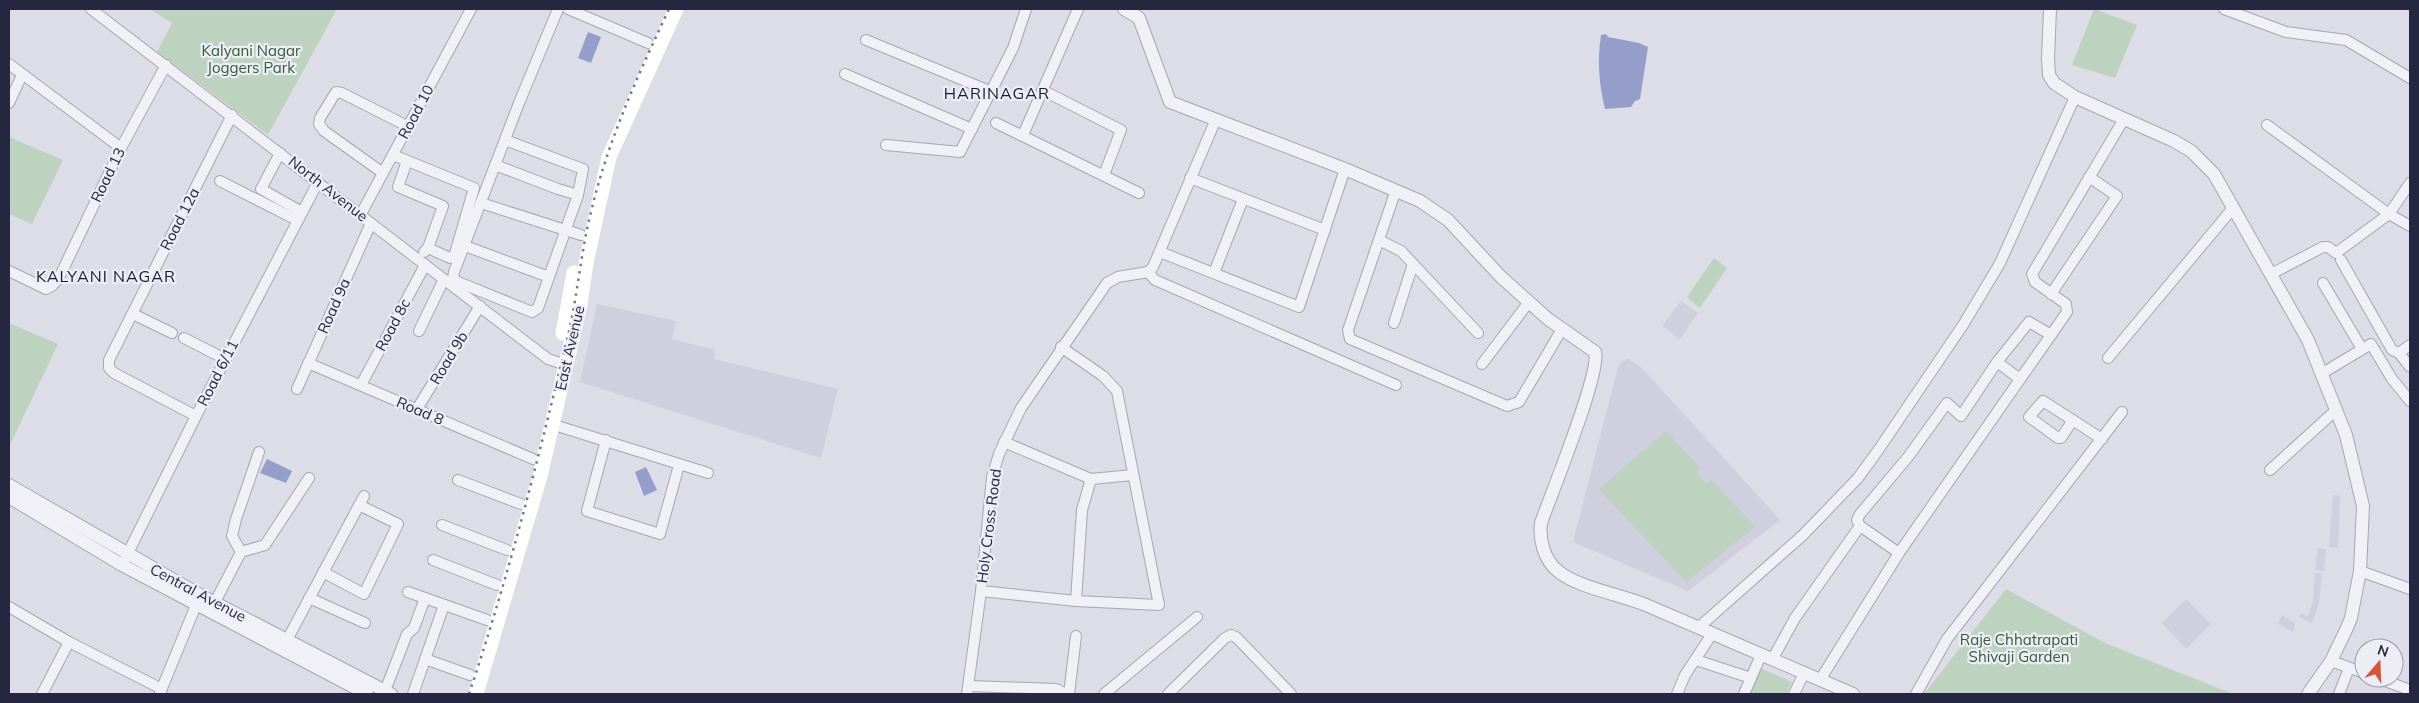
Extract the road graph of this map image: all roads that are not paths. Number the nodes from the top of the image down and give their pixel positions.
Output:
1 (91, 9) edge
2 (471, 9) edge
3 (558, 9) edge
4 (568, 9) edge
5 (665, 9) edge
6 (676, 9) edge
7 (1026, 9) edge
8 (1078, 9) edge
9 (1124, 9) edge
10 (2050, 9) edge
11 (2224, 9) edge
12 (866, 40) dead end
13 (648, 44) junction
14 (9, 64) edge
15 (166, 64) junction
16 (845, 74) dead end
17 (22, 76) junction
18 (2410, 78) edge
19 (1042, 90) junction
20 (992, 92) junction
21 (2075, 97) junction
22 (9, 103) edge
23 (232, 116) junction
24 (1216, 119) junction
25 (2124, 119) junction
26 (996, 123) dead end
27 (2267, 125) dead end
28 (408, 127) junction
29 (972, 128) junction
30 (1023, 134) junction
31 (505, 140) junction
32 (886, 144) dead end
33 (121, 148) junction
34 (280, 153) junction
35 (393, 155) junction
36 (407, 161) junction
37 (495, 165) junction
38 (1345, 169) junction
39 (383, 173) junction
40 (1104, 175) junction
41 (2089, 177) junction
42 (1190, 178) junction
43 (220, 181) dead end
44 (318, 182) junction
45 (2410, 183) edge
46 (1396, 190) junction
47 (1139, 192) dead end
48 (578, 195) junction
49 (1244, 199) junction
50 (481, 203) junction
51 (2233, 208) junction
52 (361, 214) junction
53 (2389, 214) junction
54 (300, 216) junction
55 (371, 223) junction
56 (2410, 226) edge
57 (1325, 230) junction
58 (566, 232) junction
59 (586, 236) junction
60 (1379, 240) junction
61 (465, 246) junction
62 (428, 248) junction
63 (1160, 252) junction
64 (2341, 260) dead end
65 (421, 262) junction
66 (1413, 264) junction
67 (9, 270) edge
68 (1148, 272) junction
69 (1214, 273) junction
70 (2271, 274) junction
71 (549, 277) junction
72 (444, 279) junction
73 (2323, 283) dead end
74 (2051, 294) junction
75 (1529, 302) junction
76 (480, 306) junction
77 (133, 314) junction
78 (1394, 322) dead end
79 (1562, 329) junction
80 (419, 330) dead end
81 (172, 333) dead end
82 (1478, 333) dead end
83 (2051, 334) junction
84 (184, 338) dead end
85 (2410, 345) edge
86 (1061, 347) junction
87 (2362, 349) junction
88 (2399, 353) junction
89 (2108, 358) dead end
90 (225, 359) junction
91 (308, 362) junction
92 (1998, 362) junction
93 (561, 363) junction
94 (1482, 364) dead end
95 (2410, 367) edge
96 (2321, 374) junction
97 (2020, 379) junction
98 (361, 385) junction
99 (1396, 385) dead end
100 (297, 389) dead end
101 (2410, 401) edge
102 (417, 409) junction
103 (2335, 411) junction
104 (2122, 412) dead end
105 (196, 416) junction
106 (2073, 420) dead end
107 (551, 424) junction
108 (2102, 439) junction
109 (606, 440) junction
110 (1004, 442) junction
111 (259, 452) dead end
112 (532, 459) junction
113 (679, 465) junction
114 (2270, 470) dead end
115 (708, 473) dead end
116 (1133, 474) junction
117 (309, 478) dead end
118 (1091, 479) junction
119 (458, 480) dead end
120 (9, 485) edge
121 (364, 496) dead end
122 (9, 497) edge
123 (521, 504) junction
124 (359, 505) junction
125 (442, 525) dead end
126 (1860, 526) junction
127 (507, 550) junction
128 (241, 552) junction
129 (1899, 553) junction
130 (125, 560) junction
131 (433, 560) dead end
132 (2360, 570) junction
133 (323, 572) junction
134 (497, 585) junction
135 (2410, 589) edge
136 (981, 591) junction
137 (408, 592) dead end
138 (309, 598) junction
139 (425, 598) junction
140 (198, 600) junction
141 (1076, 601) junction
142 (215, 602) junction
143 (444, 605) junction
144 (9, 607) edge
145 (1197, 617) dead end
146 (487, 620) junction
147 (364, 623) dead end
148 (1698, 628) junction
149 (1712, 634) junction
150 (1076, 636) dead end
151 (287, 640) junction
152 (69, 642) junction
153 (1766, 657) junction
154 (425, 659) junction
155 (1696, 660) junction
156 (2332, 661) junction
157 (2349, 668) junction
158 (2354, 670) edge
159 (1804, 673) junction
160 (470, 675) junction
161 (1751, 678) junction
162 (1820, 680) junction
163 (968, 690) edge
164 (161, 692) edge
165 (1055, 692) edge
166 (388, 693) edge
167 (42, 694) edge
168 (367, 694) edge
169 (413, 694) edge
170 (465, 694) edge
171 (476, 694) edge
172 (1067, 694) edge
173 (1104, 694) edge
174 (1168, 694) edge
175 (1291, 694) edge
176 (1677, 694) edge
177 (1744, 694) edge
178 (1794, 694) edge
179 (1852, 694) edge
180 (1916, 694) edge
181 (2308, 694) edge
182 (2339, 694) edge

1 - 15 street, North Avenue
2 - 28 street, Road 10
3 - 31 street
4 - 13 street
5 - 13 main road, East Avenue
6 - 59 main road, East Avenue
7 - 20 street
8 - 19 street
9 - 24 street
10 - 21 street
11 - 18 street
12 - 20 street
13 - 59 main road, East Avenue
14 - 17 street
15 - 23 street, North Avenue
15 - 33 street, Road 13
16 - 29 street
17 - 22 street
17 - 33 street
19 - 30 street
19 - 40 street
20 - 29 street
21 - 25 street
21 - 148 street
23 - 34 street, North Avenue
23 - 77 street, Road 12a
24 - 38 street
24 - 42 street
25 - 41 street
25 - 51 street
26 - 30 street
27 - 53 street
28 - 35 street, Road 10
28 - 39 street
29 - 32 street
30 - 40 street
31 - 37 street
31 - 48 street
33 - 67 street, Road 13
34 - 44 street, North Avenue
34 - 54 street
35 - 36 street
35 - 39 street, Road 10
36 - 62 street
36 - 62 street
37 - 48 street
37 - 50 street
38 - 46 street
38 - 57 street
39 - 52 street, Road 10
40 - 47 street
41 - 74 street
41 - 74 street
42 - 49 street
42 - 63 street
43 - 54 street
44 - 52 street, North Avenue
44 - 54 street, Road 6/11
45 - 53 street
46 - 60 street
46 - 75 street
48 - 58 street
49 - 57 street
49 - 69 street
50 - 58 street
50 - 61 street
51 - 70 street
51 - 89 street
52 - 55 street, North Avenue
53 - 56 street
53 - 70 street
54 - 90 street, Road 6/11
55 - 65 street, North Avenue
55 - 91 street, Road 9a
57 - 69 street
58 - 59 street
58 - 71 street
59 - 93 main road, East Avenue
60 - 66 street
60 - 79 street
61 - 71 street
61 - 71 street
62 - 65 street, Road 8c
63 - 68 street
63 - 69 street
64 - 88 street
65 - 72 street, North Avenue
65 - 98 street, Road 8c
66 - 78 street
66 - 82 street
68 - 86 street, Holy Cross Road
68 - 99 street
70 - 96 street
72 - 76 street, North Avenue
72 - 80 street
73 - 87 street
74 - 83 street
75 - 79 street
75 - 94 street
76 - 93 street, North Avenue
76 - 102 street, Road 9b
77 - 81 street
77 - 105 street, Road 12a
79 - 148 street
83 - 92 street
83 - 97 street
84 - 90 street
85 - 88 street
86 - 110 street, Holy Cross Road
86 - 116 street
87 - 96 street
87 - 101 street
88 - 95 street
90 - 105 street, Road 6/11
91 - 98 street, Road 8
91 - 100 street, Road 9a
92 - 97 street
92 - 126 street
93 - 107 main road, East Avenue
93 - 112 main road, East Avenue
96 - 103 street
97 - 129 street
98 - 102 street, Road 8
102 - 112 street, Road 8
103 - 114 street
103 - 132 street
104 - 108 street
105 - 130 street, Road 6/11
106 - 108 street
107 - 109 street
107 - 171 main road, East Avenue
108 - 180 street
109 - 113 street
109 - 113 street
110 - 118 street
110 - 136 street, Holy Cross Road
111 - 128 street
112 - 123 main road, East Avenue
113 - 115 street
116 - 118 street
116 - 141 street
117 - 128 street
118 - 141 street
119 - 123 street
120 - 130 street, Central Avenue
121 - 124 street
122 - 130 street, Central Avenue
123 - 127 main road, East Avenue
124 - 133 street
124 - 133 street
125 - 127 street
126 - 129 street
126 - 153 street
127 - 134 main road, East Avenue
128 - 142 street
129 - 162 street
130 - 140 street, Central Avenue
131 - 134 street
132 - 135 street
132 - 156 street
133 - 138 street
134 - 146 main road, East Avenue
136 - 141 street
136 - 163 street, Holy Cross Road
137 - 139 street
138 - 147 street
138 - 151 street
139 - 143 street
139 - 166 street
140 - 142 street, Central Avenue
140 - 164 street
140 - 168 street, Central Avenue
142 - 151 street, Central Avenue
143 - 146 street
143 - 154 street
144 - 152 street
145 - 173 street
146 - 160 main road, East Avenue
148 - 149 street
149 - 153 street
149 - 155 street
150 - 172 street
151 - 166 street, Central Avenue
152 - 164 street
152 - 167 street
153 - 159 street
153 - 161 street
154 - 160 street
154 - 169 street
155 - 161 street
155 - 176 street
156 - 157 street
156 - 181 street
157 - 158 street
157 - 182 street
159 - 162 street
159 - 178 street
160 - 170 main road, East Avenue
161 - 177 street
162 - 179 street
163 - 165 street
165 - 172 street
174 - 175 street

